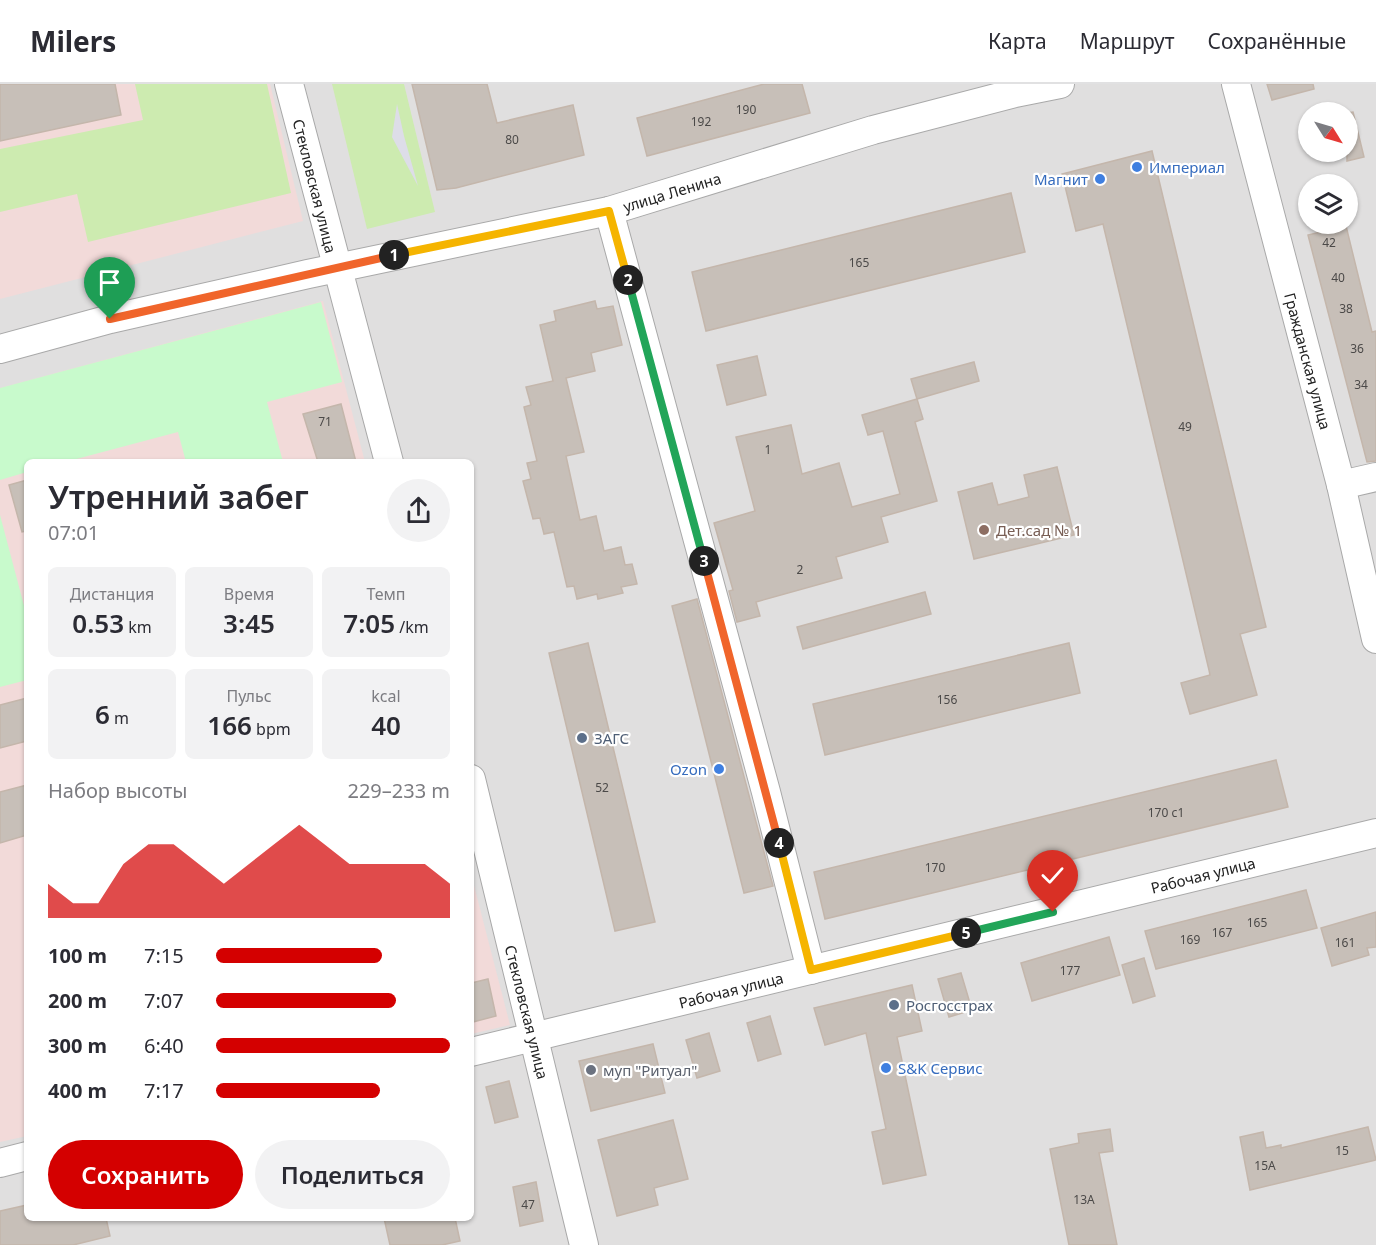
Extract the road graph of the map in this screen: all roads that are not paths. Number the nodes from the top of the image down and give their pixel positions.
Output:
1 (289, 84) edge
2 (1060, 84) edge
3 (1236, 84) edge
4 (609, 211) junction
5 (336, 267) junction
6 (0, 349) edge
7 (388, 459) edge
8 (1376, 477) edge
9 (1341, 485) junction
10 (1376, 639) edge
11 (474, 792) edge
12 (1376, 833) edge
13 (811, 970) junction
14 (533, 1038) junction
15 (474, 1051) edge
16 (24, 1157) edge
17 (0, 1162) edge
18 (584, 1245) edge

1 - 5 street, Стекловская улица
2 - 4 street, улица Ленина
3 - 9 street, Гражданская улица
4 - 5 street, улица Ленина
4 - 13 street
5 - 6 street, улица Ленина
5 - 7 street, Стекловская улица
8 - 9 street
9 - 10 street, Гражданская улица
11 - 14 street, Стекловская улица
12 - 13 street, Рабочая улица
13 - 14 street, Рабочая улица
14 - 15 street, Рабочая улица
14 - 18 street, Стекловская улица
16 - 17 street

